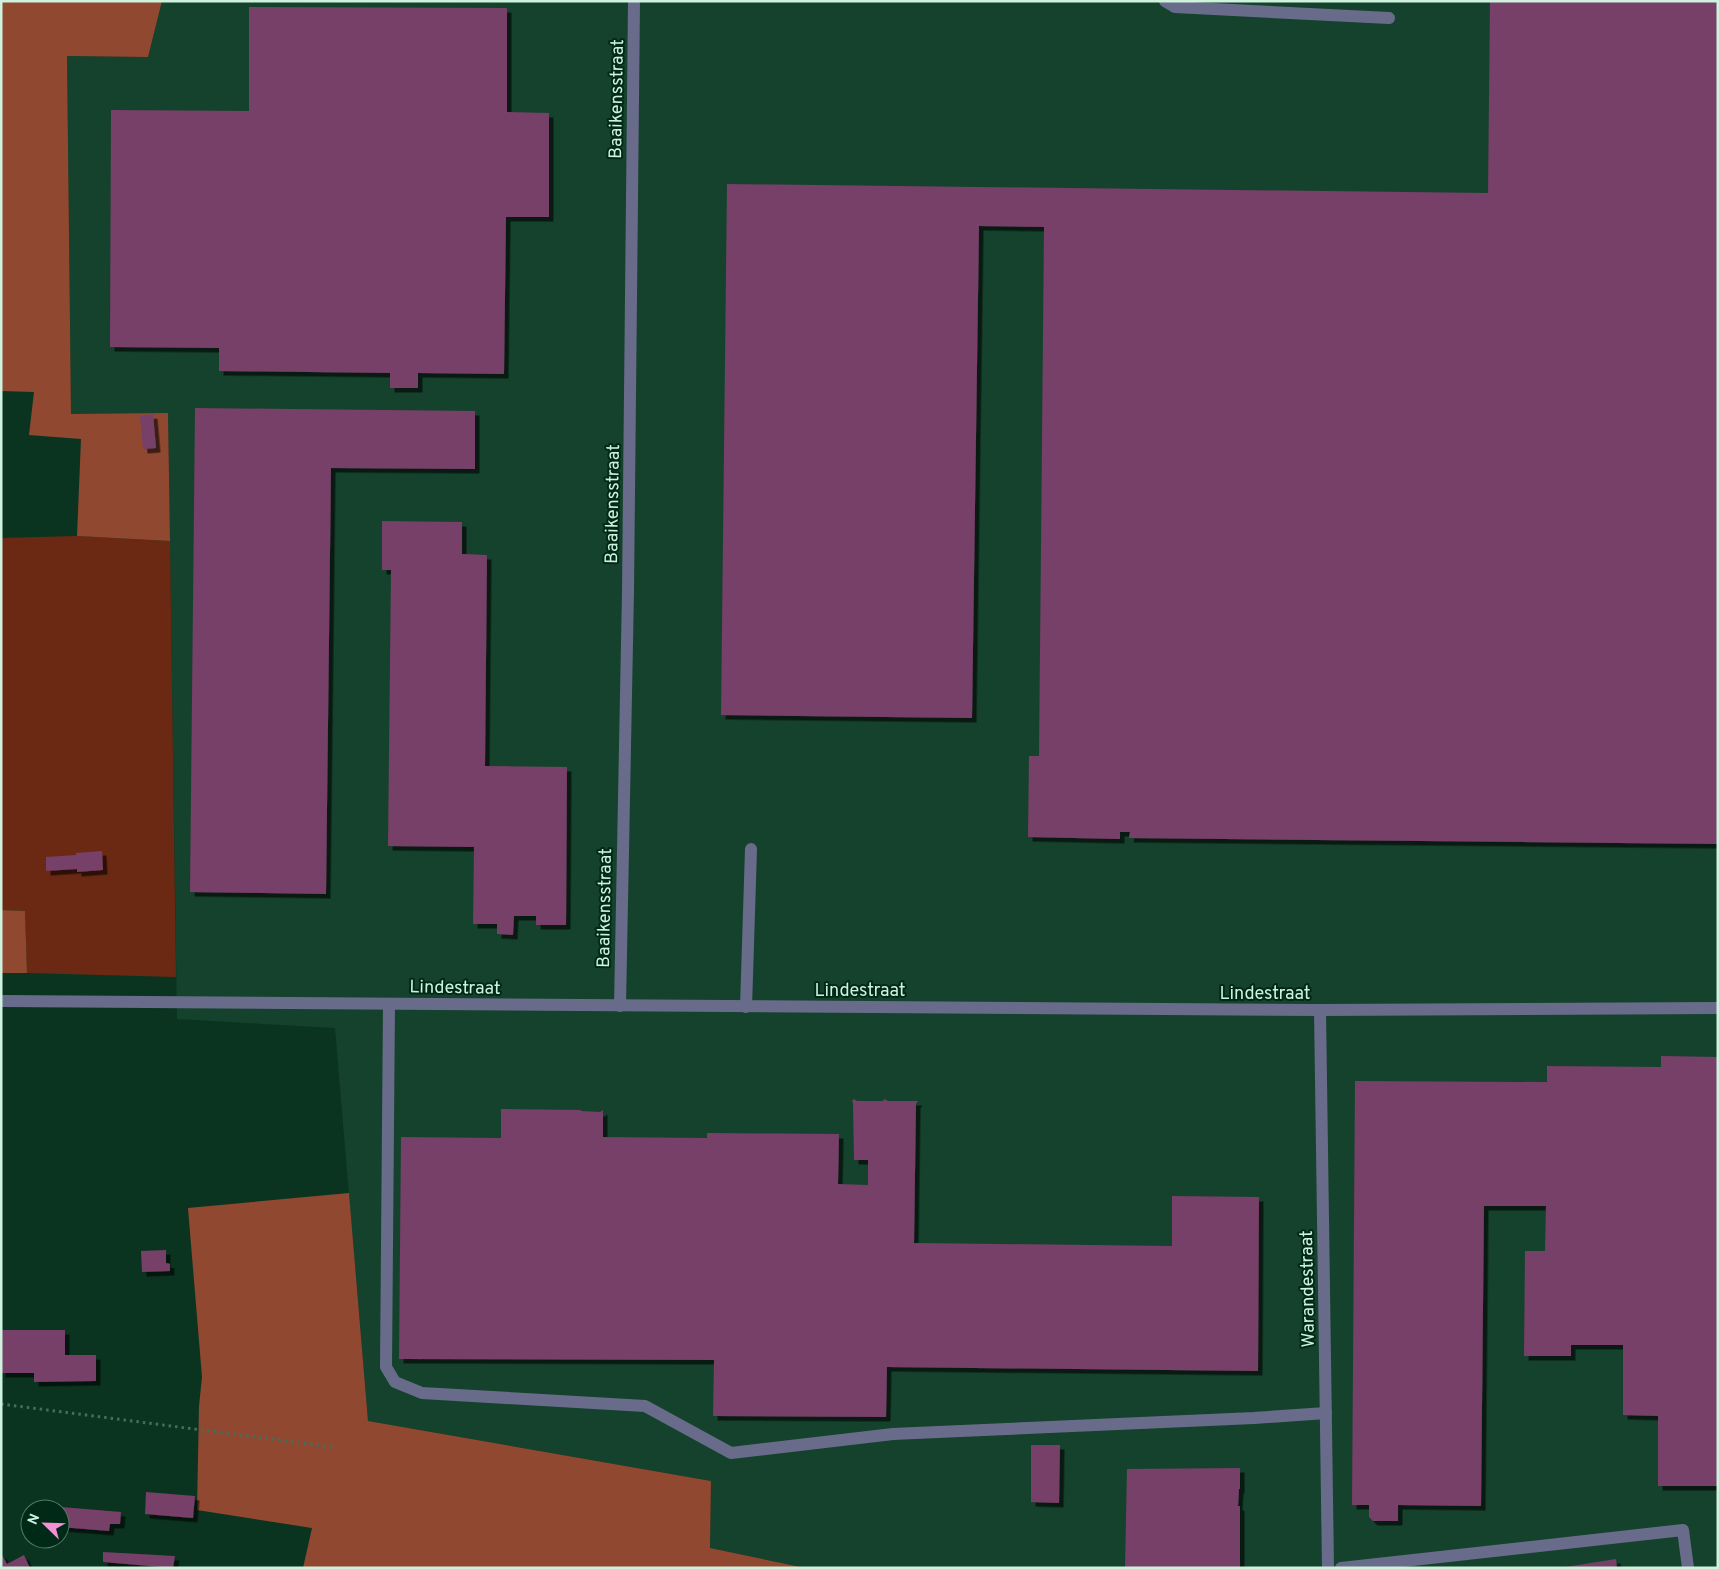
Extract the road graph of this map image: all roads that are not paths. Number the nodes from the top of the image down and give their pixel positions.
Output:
1 (634, 1) edge
2 (1165, 1) edge
3 (1389, 18) dead end
4 (750, 849) dead end
5 (1, 1001) edge
6 (389, 1004) junction
7 (620, 1006) junction
8 (746, 1007) junction
9 (1718, 1008) edge
10 (1320, 1010) junction
11 (1326, 1413) junction
12 (1328, 1568) edge
13 (1341, 1568) edge
14 (1688, 1568) edge

1 - 7 street, Baaikensstraat
2 - 3 street
4 - 8 street
5 - 6 street, Lindestraat
6 - 7 street, Lindestraat
6 - 11 street
7 - 8 street, Lindestraat
8 - 10 street, Lindestraat
9 - 10 street, Lindestraat
10 - 11 street, Warandestraat
11 - 12 street, Warandestraat
13 - 14 street

